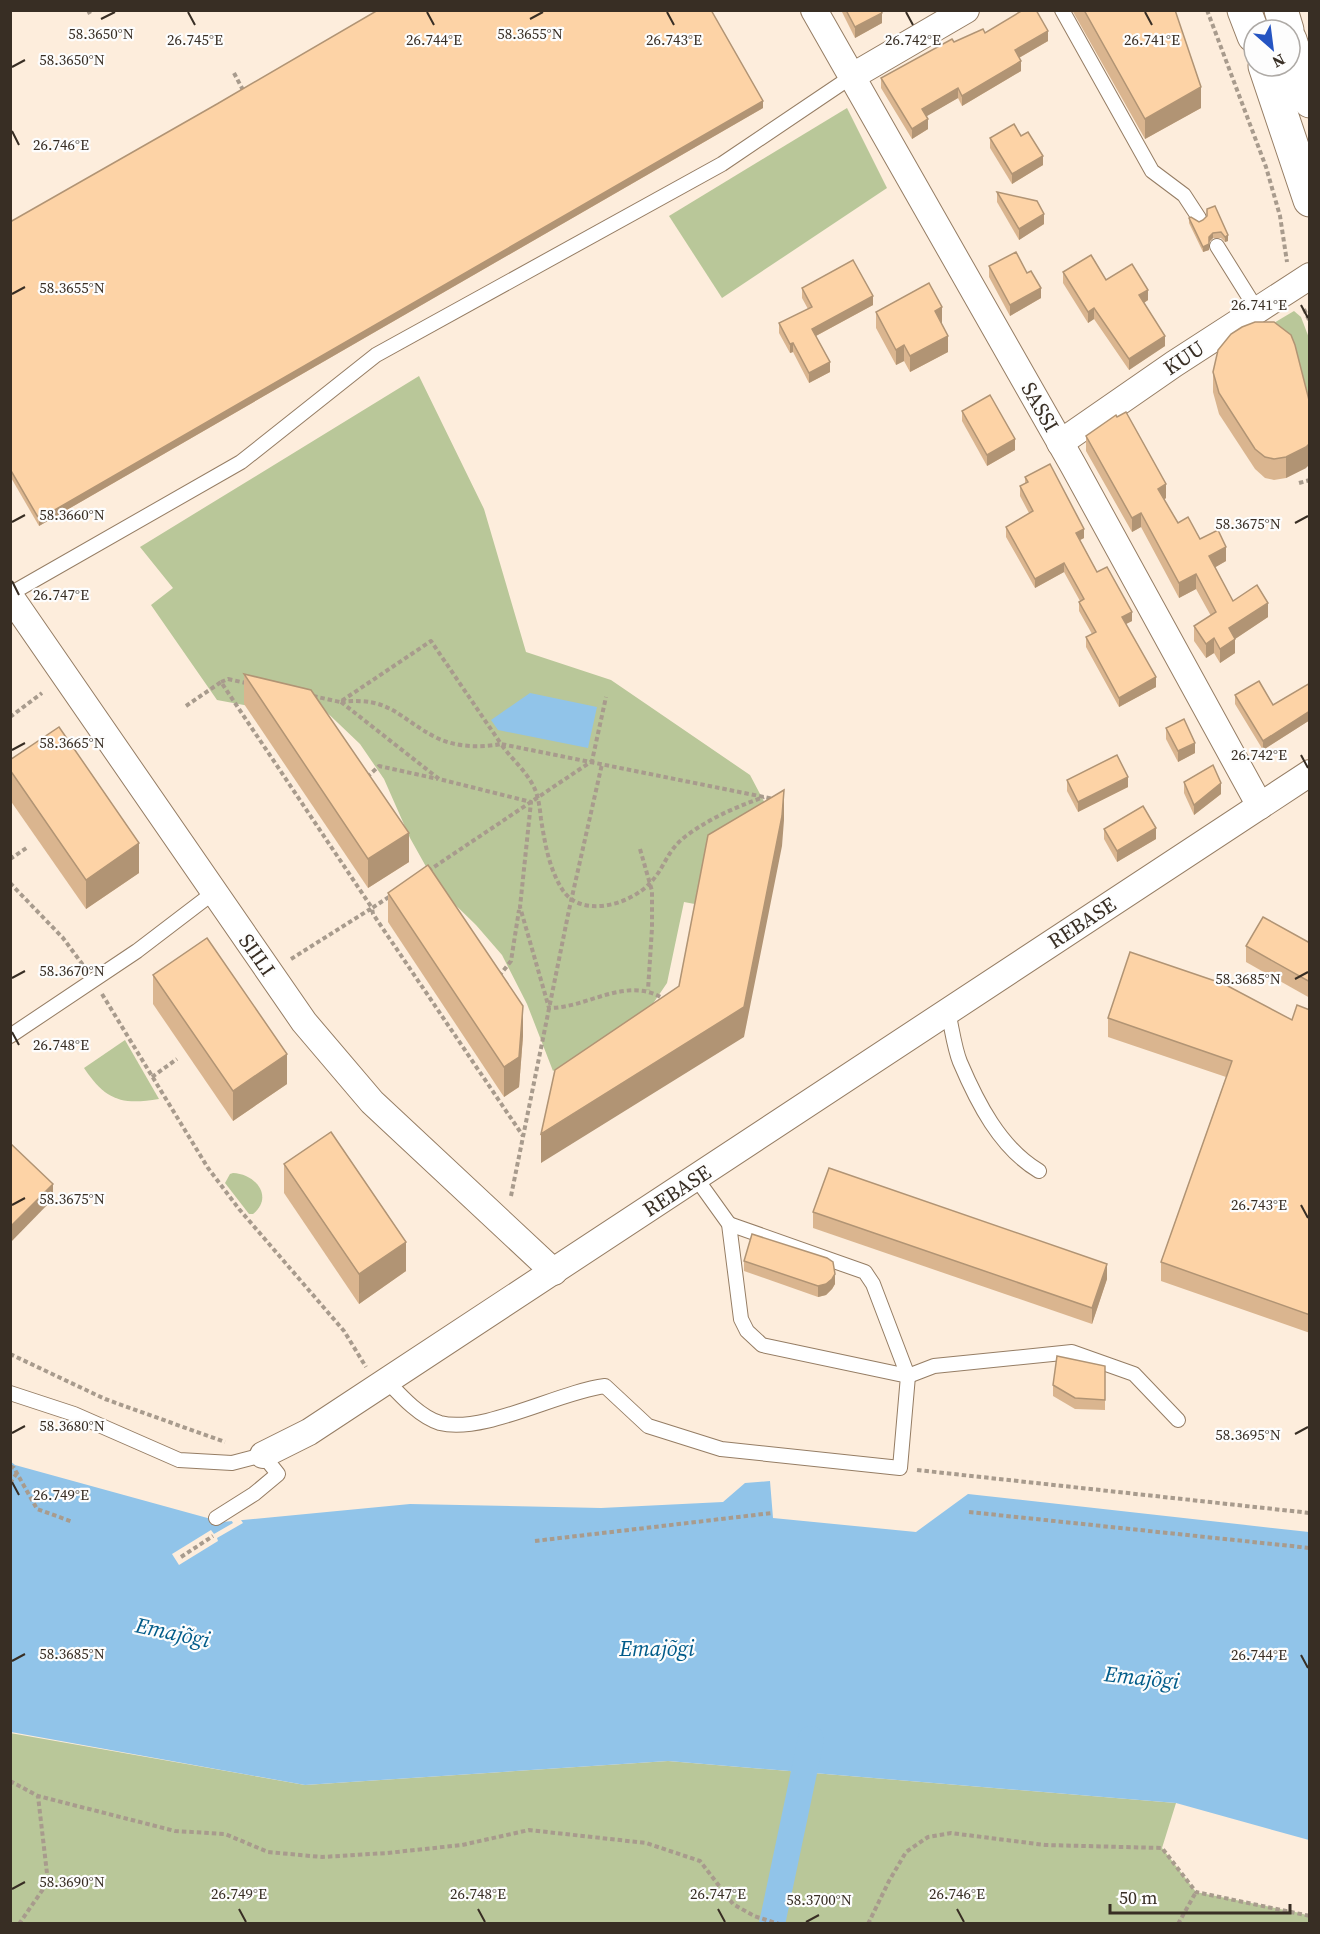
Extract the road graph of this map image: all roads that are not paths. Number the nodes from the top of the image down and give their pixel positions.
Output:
1 (814, 10) edge
2 (966, 10) edge
3 (1062, 10) edge
4 (851, 77) junction
5 (1302, 77) edge
6 (1269, 78) edge
7 (1310, 101) edge
8 (1310, 200) edge
9 (1199, 218) dead end
10 (1217, 246) dead end
11 (1302, 281) edge
12 (1257, 310) junction
13 (1060, 443) junction
14 (10, 595) edge
15 (1310, 773) edge
16 (1260, 806) junction
17 (213, 893) junction
18 (948, 1012) junction
19 (10, 1036) edge
20 (1039, 1171) dead end
21 (696, 1178) junction
22 (729, 1224) junction
23 (554, 1272) junction
24 (908, 1376) junction
25 (383, 1384) junction
26 (10, 1392) edge
27 (1178, 1420) dead end
28 (263, 1455) junction
29 (216, 1518) dead end

1 - 4 street, SASSI
2 - 4 street
3 - 9 lane
4 - 13 street, SASSI
4 - 14 lane
5 - 7 main road
6 - 8 main road
10 - 12 lane
11 - 12 street, KUU
12 - 13 street, KUU
13 - 16 street, SASSI
14 - 17 street, SIILI
15 - 16 street, REBASE
16 - 18 street, REBASE
17 - 19 lane
17 - 23 street, SIILI
18 - 20 lane
18 - 21 street, REBASE
21 - 22 lane
21 - 23 street, REBASE
22 - 24 lane
22 - 24 lane
23 - 25 street, REBASE
24 - 25 lane
24 - 27 lane
25 - 28 street, REBASE
26 - 28 lane, REBASE
28 - 29 lane

